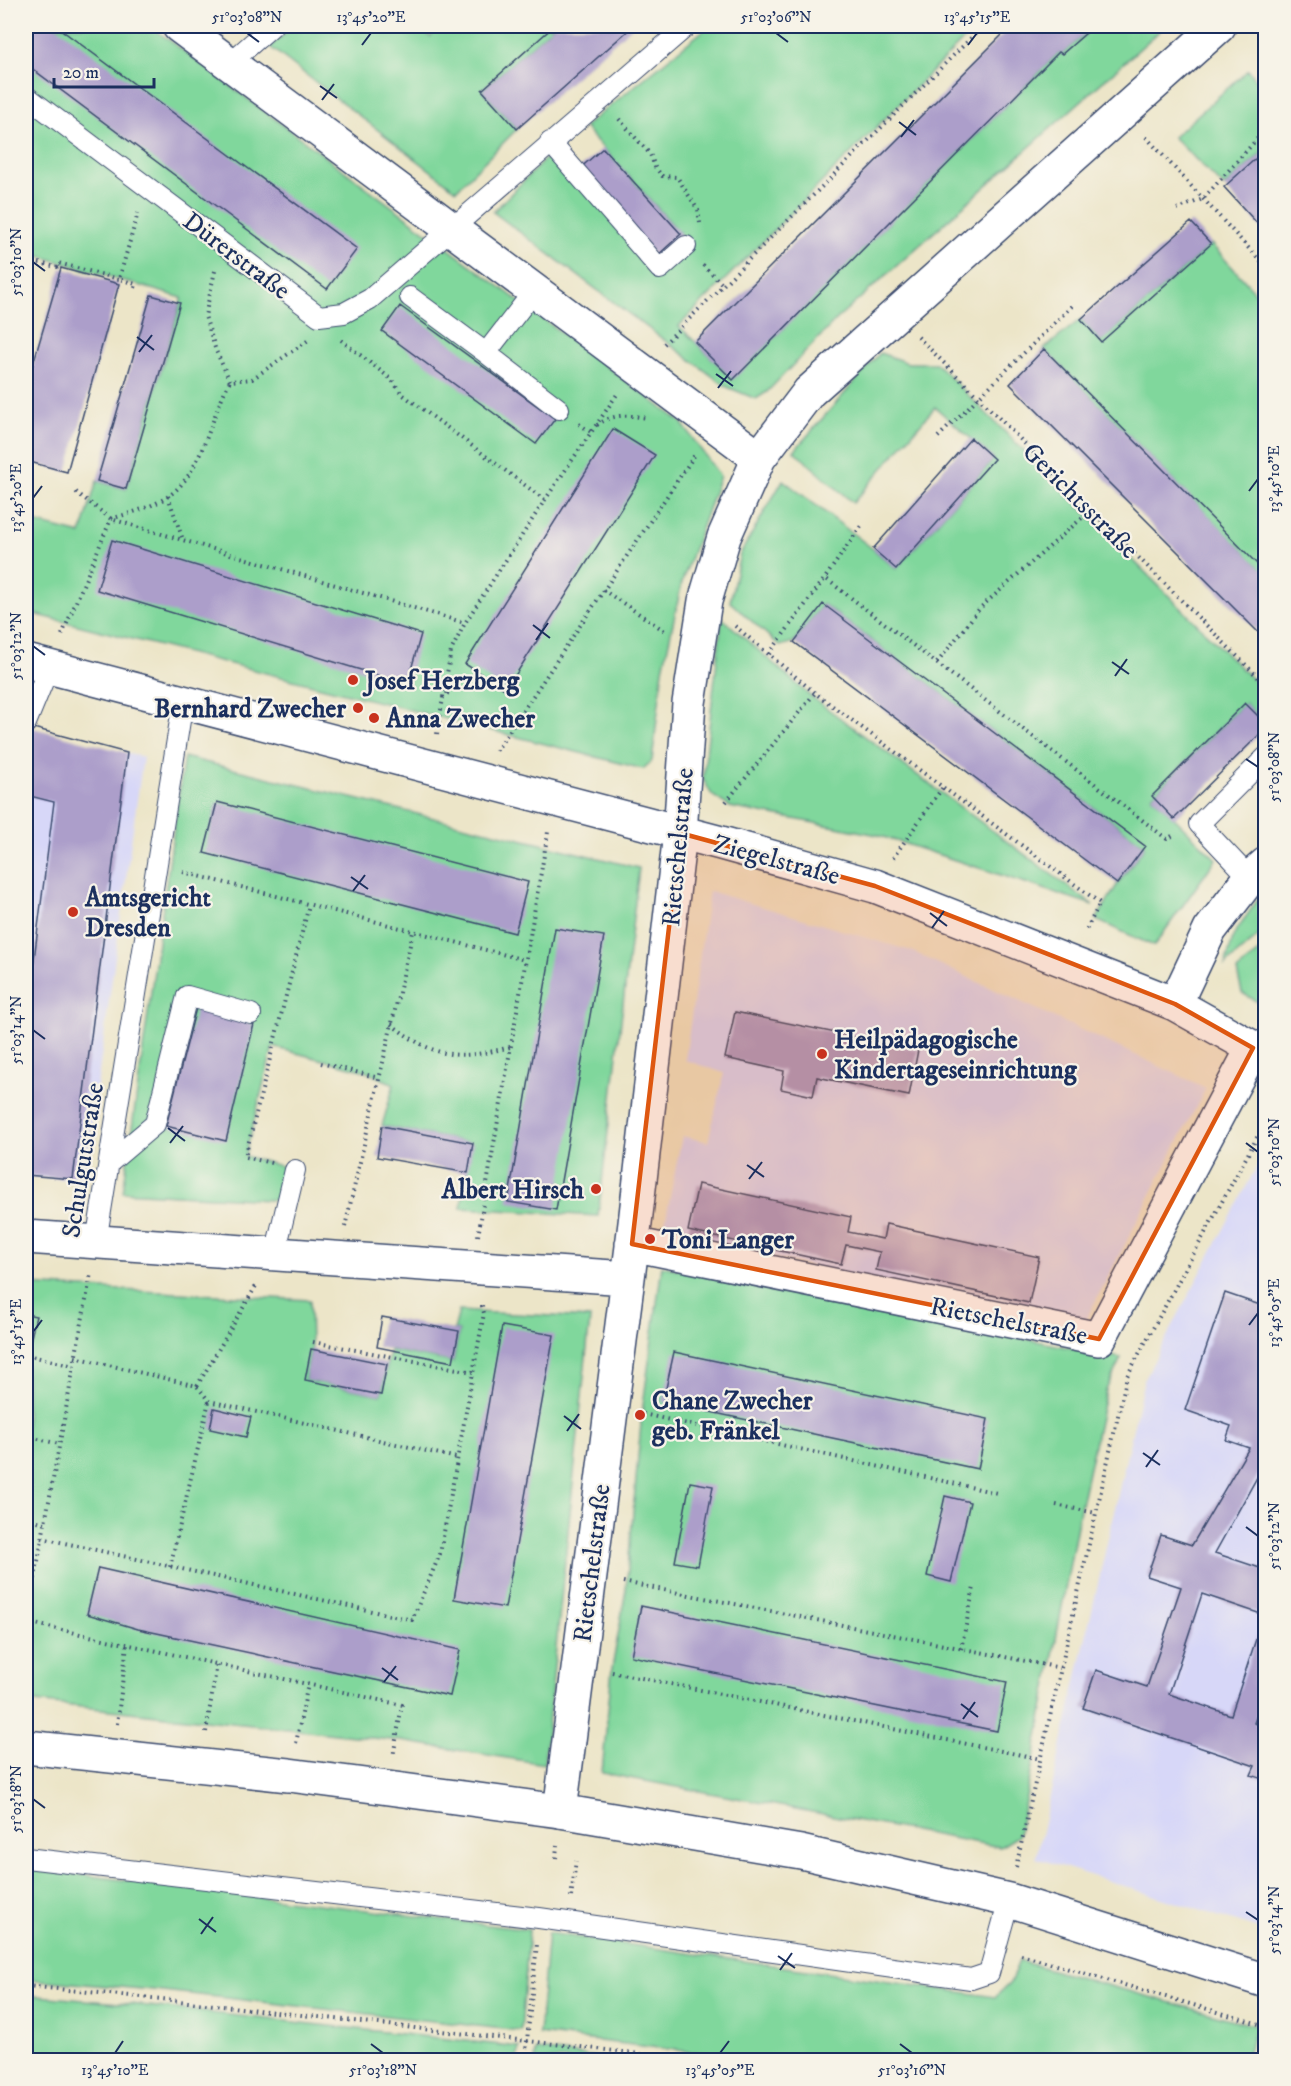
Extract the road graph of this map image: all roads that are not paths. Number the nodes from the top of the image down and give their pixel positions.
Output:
1 (179, 26) edge
2 (272, 26) edge
3 (687, 26) edge
4 (1219, 26) edge
5 (230, 63) junction
6 (26, 96) edge
7 (550, 142) junction
8 (452, 229) junction
9 (686, 246) road end
10 (534, 291) junction
11 (410, 297) dead end
12 (486, 354) junction
13 (559, 409) dead end
14 (759, 458) junction
15 (37, 664) edge
16 (183, 702) junction
17 (26, 723) edge
18 (1266, 757) edge
19 (680, 832) junction
20 (1258, 871) edge
21 (1175, 1004) junction
22 (251, 1014) dead end
23 (1259, 1052) edge
24 (109, 1163) junction
25 (295, 1170) road end
26 (26, 1238) edge
27 (96, 1242) junction
28 (632, 1244) junction
29 (274, 1254) junction
30 (627, 1278) junction
31 (26, 1747) edge
32 (560, 1811) junction
33 (26, 1858) edge
34 (1009, 1900) junction
35 (1266, 1981) edge

1 - 5 street
2 - 5 lane
3 - 7 lane, Dürerstraße
4 - 14 street, Rietschelstraße
5 - 8 street
6 - 8 lane, Dürerstraße
7 - 8 lane, Dürerstraße
7 - 9 lane
8 - 10 street
10 - 12 lane
10 - 14 street
11 - 12 lane
12 - 13 lane
14 - 19 street, Rietschelstraße
15 - 16 street, Ziegelstraße
15 - 17 lane
16 - 19 street, Ziegelstraße
16 - 24 lane, Schulgutstraße
18 - 20 lane
19 - 21 street, Ziegelstraße
19 - 28 street, Rietschelstraße
20 - 21 street
21 - 23 street, Ziegelstraße
22 - 24 lane
23 - 28 street, Rietschelstraße
24 - 27 lane, Schulgutstraße
25 - 29 lane
26 - 27 street
27 - 29 street
28 - 30 street, Rietschelstraße
29 - 30 street
30 - 32 street, Rietschelstraße
31 - 32 street
32 - 34 street
33 - 34 lane
34 - 35 street

